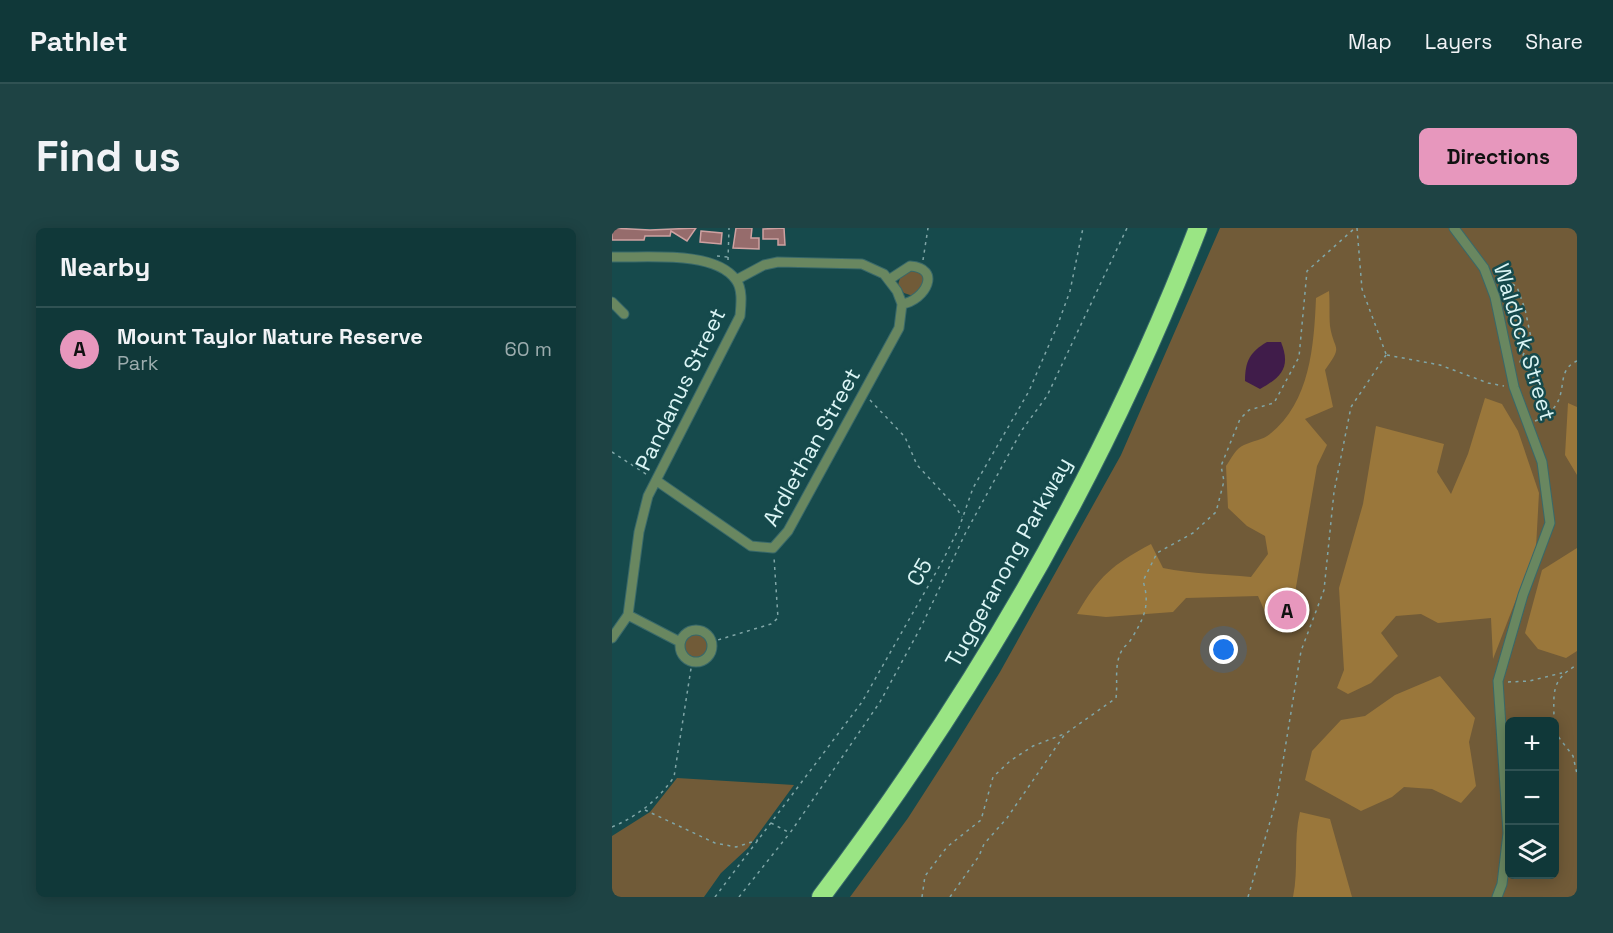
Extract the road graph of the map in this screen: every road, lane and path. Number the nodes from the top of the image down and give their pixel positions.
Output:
1 (729, 228) edge
2 (929, 228) edge
3 (1083, 228) edge
4 (1127, 228) edge
5 (1198, 228) edge
6 (1209, 228) edge
7 (1356, 228) edge
8 (1454, 228) edge
9 (612, 257) edge
10 (728, 257) dead end
11 (921, 268) junction
12 (1485, 268) junction
13 (890, 279) junction
14 (736, 280) junction
15 (612, 302) edge
16 (902, 304) junction
17 (624, 314) dead end
18 (1386, 355) junction
19 (1577, 361) edge
20 (1513, 383) junction
21 (863, 393) junction
22 (1529, 423) junction
23 (612, 452) edge
24 (657, 481) junction
25 (962, 517) junction
26 (773, 548) junction
27 (628, 615) junction
28 (612, 638) edge
29 (680, 642) junction
30 (711, 642) junction
31 (692, 662) junction
32 (1577, 665) edge
33 (1563, 673) junction
34 (1498, 681) junction
35 (1554, 717) edge
36 (1065, 734) junction
37 (1559, 738) edge
38 (1576, 765) edge
39 (1577, 774) edge
40 (644, 810) junction
41 (771, 823) junction
42 (612, 827) edge
43 (790, 833) junction
44 (759, 839) junction
45 (715, 897) edge
46 (740, 897) edge
47 (822, 897) edge
48 (835, 897) edge
49 (922, 897) edge
50 (950, 897) edge
51 (1248, 897) edge
52 (1497, 897) edge

1 - 10 path
2 - 11 path
3 - 25 path, C5
4 - 43 path
5 - 47 highway, Tuggeranong Parkway
6 - 48 highway, Tuggeranong Parkway
7 - 18 path
7 - 36 path
8 - 12 street, Waldock Street
9 - 14 street
11 - 13 street
11 - 16 street
12 - 20 street, Waldock Street
12 - 20 path
13 - 14 street
13 - 16 street
14 - 24 street, Pandanus Street
15 - 17 street
16 - 21 street, Ardlethan Street
18 - 20 path
18 - 51 path
19 - 22 path
20 - 22 street, Waldock Street
21 - 25 path
21 - 26 street, Ardlethan Street
22 - 34 street, Waldock Street
23 - 24 path
24 - 26 street, Ardlethan Street
24 - 27 street, Pandanus Street
25 - 41 path, C5
26 - 30 path
27 - 28 street, Pandanus Street
27 - 29 street
29 - 30 street
29 - 31 street
30 - 31 street
31 - 40 path
32 - 33 path
33 - 34 path
33 - 35 path
34 - 52 street, Waldock Street
36 - 49 path
36 - 50 path
37 - 38 path
38 - 39 path
40 - 42 path
40 - 44 path
41 - 43 path
41 - 44 path, C5
43 - 46 path
44 - 45 path, C5

